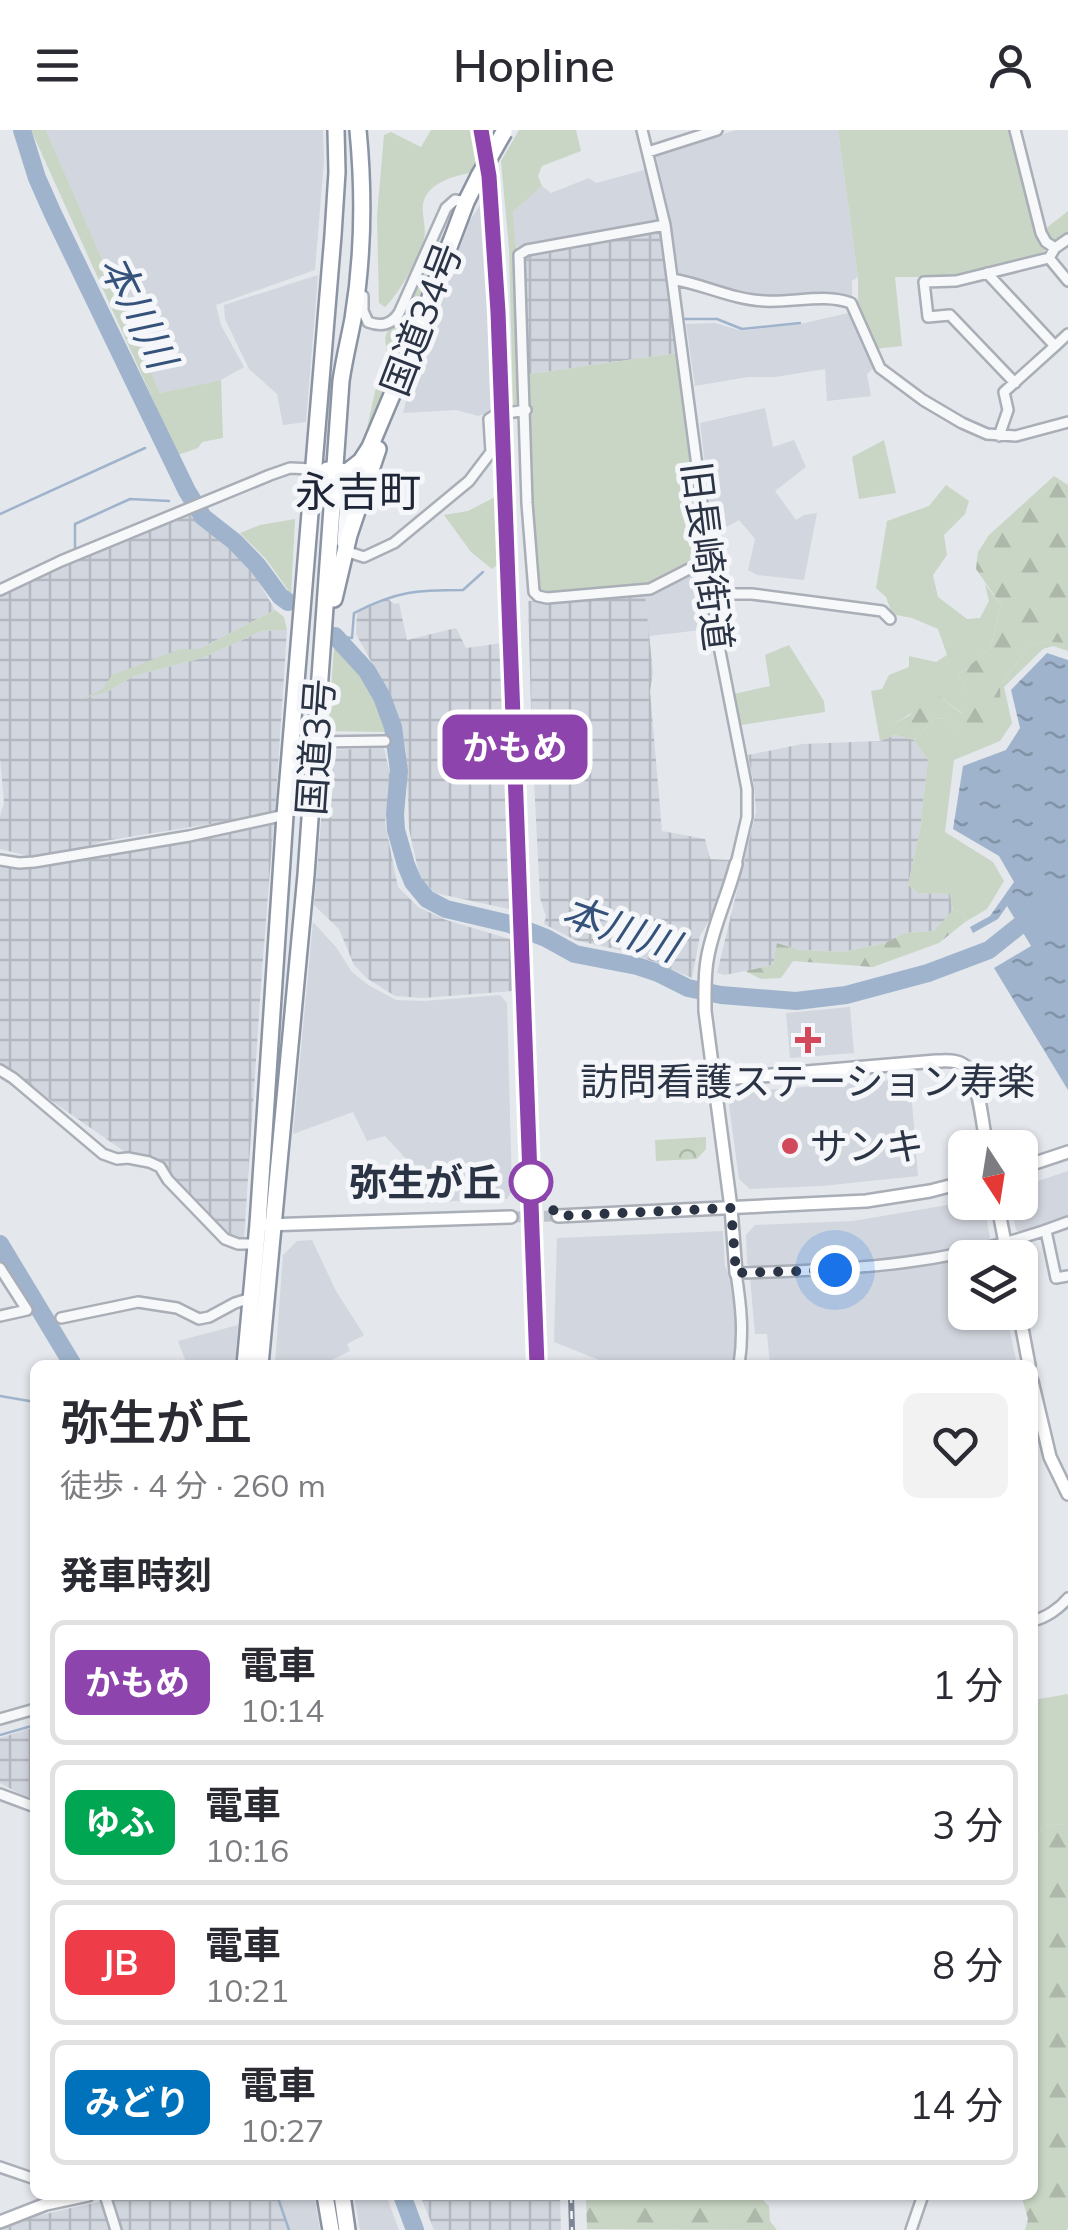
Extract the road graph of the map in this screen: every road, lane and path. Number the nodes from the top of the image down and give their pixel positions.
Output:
1 (336, 130) edge
2 (358, 130) edge
3 (642, 130) edge
4 (718, 130) edge
5 (1015, 130) edge
6 (505, 131) edge
7 (648, 152) junction
8 (362, 198) junction
9 (466, 202) junction
10 (664, 225) junction
11 (1068, 239) edge
12 (1052, 253) junction
13 (987, 273) junction
14 (357, 276) junction
15 (672, 279) junction
16 (1068, 282) edge
17 (1068, 334) edge
18 (1055, 346) junction
19 (405, 364) junction
20 (1015, 382) junction
21 (526, 410) junction
22 (1068, 422) edge
23 (999, 436) junction
24 (313, 468) junction
25 (341, 471) junction
26 (344, 550) junction
27 (710, 564) junction
28 (0, 590) edge
29 (713, 594) junction
30 (890, 619) dead end
31 (324, 620) junction
32 (385, 741) dead end
33 (314, 742) junction
34 (285, 815) junction
35 (0, 860) edge
36 (736, 864) joint
37 (0, 1070) edge
38 (714, 1080) junction
39 (984, 1130) edge
40 (1068, 1152) edge
41 (1038, 1162) edge
42 (948, 1185) edge
43 (731, 1208) junction
44 (558, 1216) tunnel mouth
45 (510, 1218) tunnel mouth
46 (1068, 1222) edge
47 (266, 1225) junction
48 (1046, 1230) junction
49 (1017, 1240) edge
50 (256, 1244) junction
51 (948, 1255) edge
52 (0, 1268) edge
53 (736, 1273) junction
54 (1068, 1276) edge
55 (251, 1298) junction
56 (0, 1316) edge
57 (60, 1318) dead end
58 (1022, 1330) edge
59 (245, 1360) edge
60 (260, 1360) edge
61 (740, 1360) edge
62 (1028, 1360) edge
63 (1038, 1406) edge
64 (1068, 1494) edge
65 (1068, 1598) edge
66 (1038, 1619) edge
67 (30, 1711) edge
68 (0, 1719) edge
69 (0, 1794) edge
70 (30, 1805) edge
71 (0, 2167) edge
72 (30, 2178) edge
73 (62, 2200) edge
74 (107, 2200) edge
75 (326, 2200) edge
76 (343, 2200) edge
77 (921, 2200) edge
78 (0, 2222) edge
79 (912, 2227) edge
80 (116, 2230) edge
81 (331, 2230) edge
82 (347, 2230) edge
83 (926, 2230) edge

1 - 24 highway, 国道3号
2 - 8 highway, 国道3号
3 - 7 street, 旧長崎街道
4 - 7 street
5 - 12 street
6 - 9 highway, 国道34号, bridge
7 - 10 street, 旧長崎街道
8 - 9 street
8 - 14 highway, 国道3号
9 - 19 highway, 国道34号
10 - 15 street, 旧長崎街道
10 - 21 street
11 - 12 street
12 - 13 street
12 - 16 street
13 - 18 street
13 - 20 street
14 - 24 highway
14 - 25 highway, 国道3号
15 - 23 street
15 - 27 street, 旧長崎街道
17 - 18 street
18 - 20 street
19 - 25 highway, 国道34号
19 - 26 highway
20 - 23 street
21 - 26 street
21 - 27 street
22 - 23 street
24 - 25 highway
24 - 28 street
24 - 34 highway, 国道3号
25 - 26 street
25 - 31 highway, 国道3号
26 - 31 highway
27 - 29 street, 旧長崎街道
29 - 30 street
29 - 36 street, 旧長崎街道
31 - 33 highway, 国道3号
32 - 33 street
33 - 47 highway, 国道3号
34 - 35 street
34 - 47 highway, 国道3号
36 - 38 street, 旧長崎街道
37 - 50 street
38 - 39 street
38 - 43 street
40 - 41 street
42 - 43 street
43 - 44 street
43 - 53 street
45 - 47 street
46 - 48 street
47 - 50 highway, 国道3号
47 - 60 highway, 国道3号
48 - 49 street
48 - 54 street
50 - 55 highway, 国道3号
51 - 53 street
52 - 56 street
53 - 61 street
55 - 57 street
55 - 59 highway, 国道3号
58 - 62 street
63 - 64 street
65 - 66 street
67 - 68 street
69 - 70 street
71 - 72 street
73 - 78 street
74 - 80 street
75 - 81 highway
76 - 82 highway
77 - 79 street
79 - 83 street

